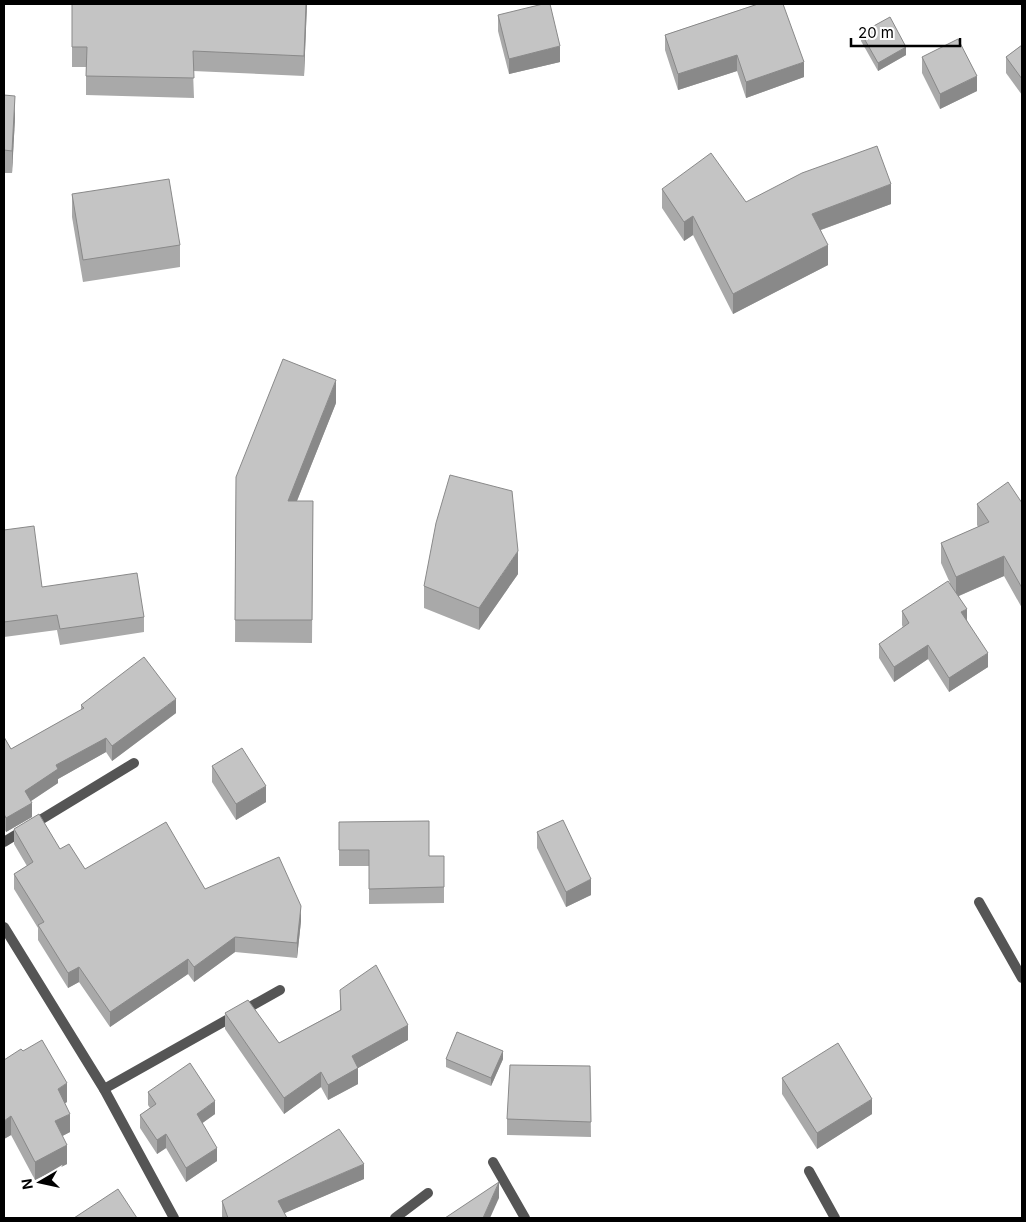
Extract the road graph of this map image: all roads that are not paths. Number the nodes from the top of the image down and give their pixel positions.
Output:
1 (134, 763) dead end
2 (4, 842) edge
3 (979, 902) dead end
4 (4, 927) edge
5 (1022, 978) edge
6 (280, 990) dead end
7 (104, 1089) junction
8 (493, 1162) dead end
9 (809, 1171) dead end
10 (428, 1193) dead end
11 (174, 1218) edge
12 (395, 1218) edge
13 (525, 1218) edge
14 (835, 1218) edge

1 - 2 street
3 - 5 street
4 - 7 street
6 - 7 street
7 - 11 street
8 - 13 street
9 - 14 street
10 - 12 street

